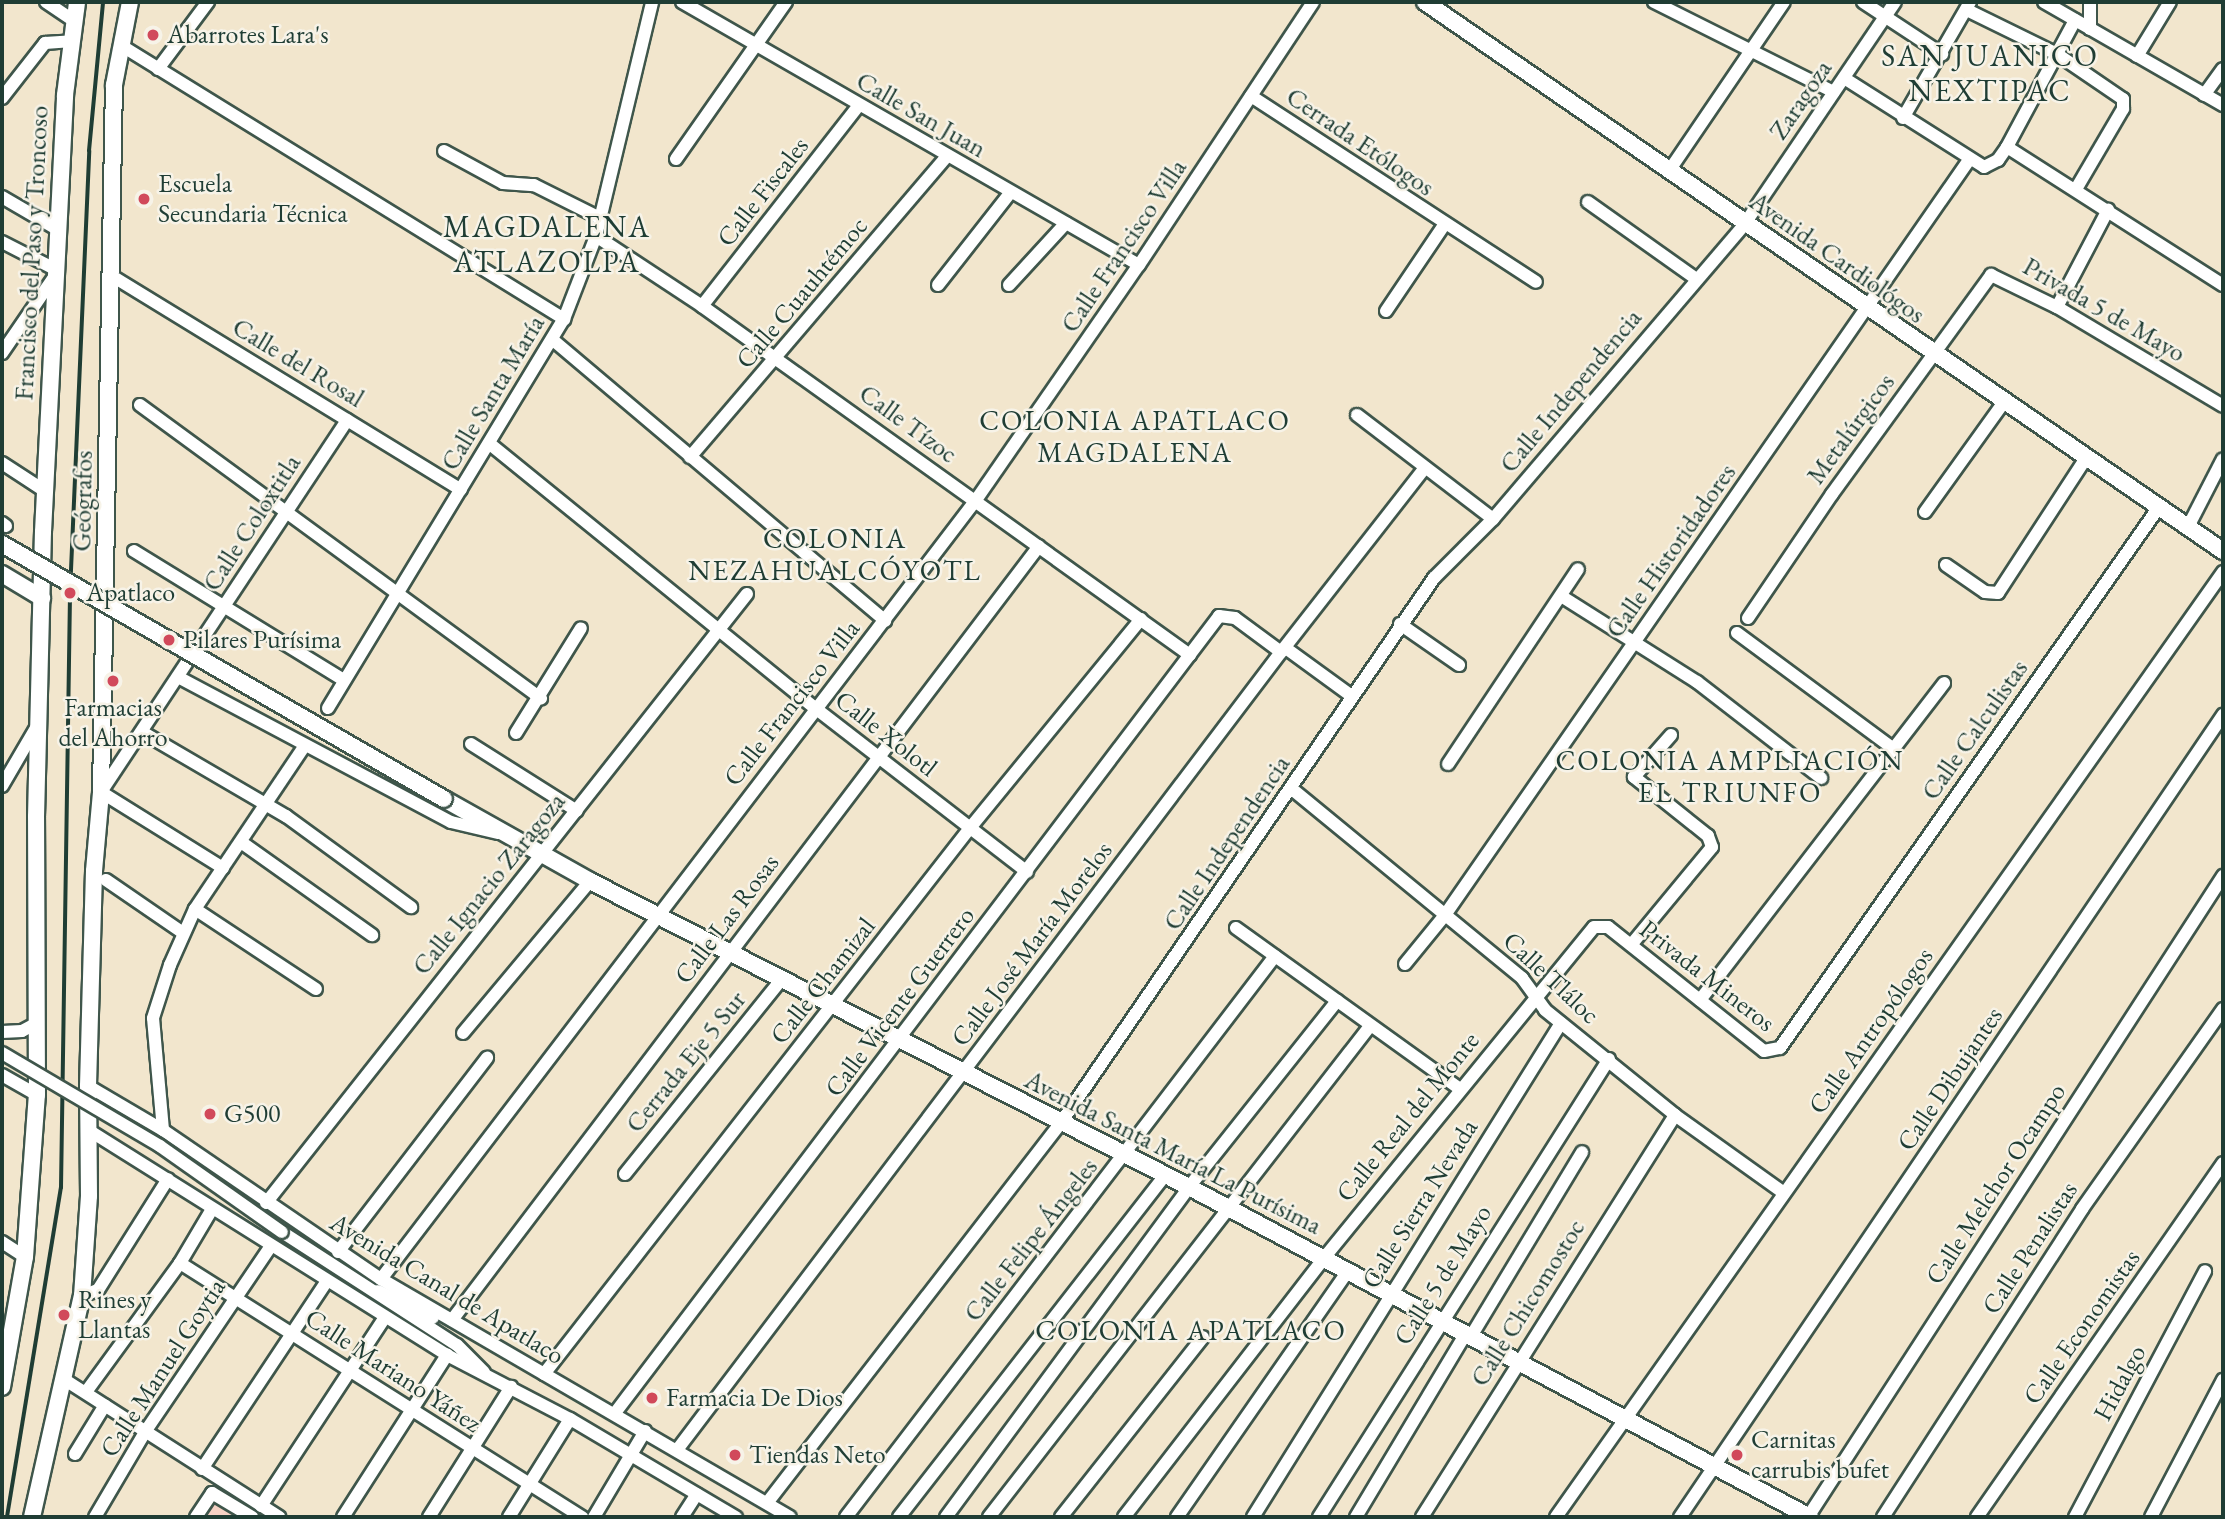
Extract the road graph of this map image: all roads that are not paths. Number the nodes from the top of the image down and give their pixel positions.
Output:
1 (46, 2) edge
2 (77, 2) edge
3 (130, 2) edge
4 (208, 2) edge
5 (652, 2) edge
6 (682, 2) edge
7 (786, 2) edge
8 (1313, 2) edge
9 (1424, 2) edge
10 (1654, 2) edge
11 (1784, 2) edge
12 (1863, 2) edge
13 (1895, 2) edge
14 (2043, 2) edge
15 (2090, 2) edge
16 (2170, 2) edge
17 (1969, 6) edge
18 (1885, 16) junction
19 (2075, 20) junction
20 (74, 21) junction
21 (2090, 29) junction
22 (72, 41) junction
23 (755, 44) junction
24 (122, 46) junction
25 (1753, 51) junction
26 (1942, 54) junction
27 (2057, 54) junction
28 (2137, 56) junction
29 (158, 69) junction
30 (2223, 69) edge
31 (1844, 78) junction
32 (1833, 92) junction
33 (2204, 95) junction
34 (1251, 96) junction
35 (2, 98) edge
36 (859, 105) junction
37 (2223, 106) edge
38 (1903, 118) junction
39 (2007, 147) junction
40 (444, 151) dead end
41 (947, 156) junction
42 (676, 159) dead end
43 (1969, 160) junction
44 (1669, 171) junction
45 (2076, 189) junction
46 (1011, 192) junction
47 (2, 197) edge
48 (1588, 202) dead end
49 (2108, 209) junction
50 (600, 218) junction
51 (1066, 223) junction
52 (1444, 225) junction
53 (1744, 225) junction
54 (57, 229) junction
55 (596, 236) junction
56 (2, 242) edge
57 (1139, 265) junction
58 (55, 273) junction
59 (111, 276) junction
60 (1998, 276) joint
61 (1695, 278) junction
62 (1536, 282) dead end
63 (938, 285) dead end
64 (1009, 285) dead end
65 (2223, 285) edge
66 (702, 306) junction
67 (2057, 307) junction
68 (1866, 308) junction
69 (1386, 311) dead end
70 (564, 319) junction
71 (553, 340) junction
72 (2, 353) edge
73 (1933, 354) junction
74 (777, 359) junction
75 (2004, 401) junction
76 (140, 405) dead end
77 (2223, 406) edge
78 (1357, 415) dead end
79 (347, 419) junction
80 (490, 444) junction
81 (690, 457) junction
82 (2086, 458) junction
83 (2223, 459) edge
84 (2, 463) edge
85 (1425, 468) junction
86 (461, 490) junction
87 (45, 491) junction
88 (976, 500) junction
89 (2159, 507) junction
90 (1925, 512) dead end
91 (284, 514) junction
92 (1493, 519) junction
93 (2188, 527) junction
94 (2, 544) edge
95 (1039, 546) junction
96 (134, 551) dead end
97 (2223, 551) edge
98 (1947, 565) dead end
99 (1578, 569) dead end
100 (2223, 572) edge
101 (3, 577) edge
102 (747, 594) dead end
103 (397, 596) junction
104 (1561, 596) junction
105 (42, 598) junction
106 (226, 604) junction
107 (1748, 618) dead end
108 (1140, 619) junction
109 (885, 621) junction
110 (1400, 624) junction
111 (580, 628) dead end
112 (719, 630) junction
113 (1737, 633) dead end
114 (1634, 645) junction
115 (1284, 650) junction
116 (1190, 655) junction
117 (1460, 666) dead end
118 (178, 677) junction
119 (344, 680) junction
120 (1944, 683) dead end
121 (1350, 695) junction
122 (541, 698) junction
123 (330, 704) dead end
124 (815, 708) junction
125 (2223, 715) edge
126 (37, 726) junction
127 (142, 732) junction
128 (516, 733) dead end
129 (1671, 736) dead end
130 (471, 744) dead end
131 (305, 745) junction
132 (1894, 749) junction
133 (878, 757) junction
134 (1448, 764) dead end
135 (1821, 778) dead end
136 (2, 786) edge
137 (1292, 789) junction
138 (101, 792) junction
139 (266, 804) junction
140 (577, 811) junction
141 (970, 828) junction
142 (513, 836) junction
143 (241, 842) junction
144 (542, 853) junction
145 (223, 868) junction
146 (1027, 872) junction
147 (2223, 876) edge
148 (106, 880) dead end
149 (590, 881) junction
150 (411, 907) dead end
151 (195, 909) junction
152 (1445, 915) junction
153 (658, 916) junction
154 (1608, 927) joint
155 (1236, 929) dead end
156 (183, 933) junction
157 (372, 935) dead end
158 (1631, 945) junction
159 (731, 952) junction
160 (1275, 956) junction
161 (1405, 964) dead end
162 (782, 979) junction
163 (316, 989) dead end
164 (1535, 996) junction
165 (1700, 1000) junction
166 (1337, 1001) junction
167 (833, 1006) junction
168 (2223, 1009) edge
169 (37, 1023) junction
170 (1561, 1023) junction
171 (1370, 1026) junction
172 (2, 1032) edge
173 (463, 1033) dead end
174 (899, 1041) junction
175 (1780, 1048) joint
176 (2, 1053) edge
177 (487, 1058) dead end
178 (1609, 1059) junction
179 (963, 1073) junction
180 (2, 1074) edge
181 (88, 1086) junction
182 (1460, 1088) junction
183 (37, 1095) junction
184 (1675, 1115) junction
185 (1060, 1124) junction
186 (158, 1127) junction
187 (90, 1131) junction
188 (127, 1151) junction
189 (1582, 1152) dead end
190 (1124, 1156) junction
191 (2223, 1163) edge
192 (625, 1174) dead end
193 (1164, 1176) junction
194 (168, 1179) junction
195 (1189, 1187) junction
196 (1784, 1193) junction
197 (265, 1203) junction
198 (1226, 1207) junction
199 (212, 1209) junction
200 (2, 1242) edge
201 (271, 1247) junction
202 (338, 1252) junction
203 (25, 1257) junction
204 (1324, 1258) junction
205 (180, 1262) junction
206 (1348, 1271) junction
207 (2205, 1271) dead end
208 (327, 1281) junction
209 (377, 1285) junction
210 (1390, 1294) junction
211 (82, 1296) junction
212 (236, 1297) junction
213 (385, 1317) junction
214 (452, 1320) junction
215 (1439, 1321) junction
216 (293, 1334) junction
217 (1203, 1337) dead end
218 (1467, 1337) junction
219 (491, 1343) junction
220 (447, 1355) junction
221 (1517, 1363) junction
222 (349, 1370) junction
223 (485, 1373) junction
224 (544, 1374) junction
225 (62, 1378) junction
226 (2223, 1380) edge
227 (2, 1387) edge
228 (511, 1387) junction
229 (86, 1392) junction
230 (106, 1405) junction
231 (411, 1411) junction
232 (615, 1413) junction
233 (570, 1419) junction
234 (1623, 1421) junction
235 (645, 1431) junction
236 (145, 1432) junction
237 (473, 1450) junction
238 (677, 1450) junction
239 (75, 1454) dead end
240 (630, 1454) junction
241 (1714, 1468) junction
242 (202, 1469) junction
243 (529, 1484) junction
244 (696, 1494) junction
245 (767, 1503) junction
246 (261, 1506) junction
247 (32, 1517) edge
248 (96, 1517) edge
249 (196, 1517) edge
250 (252, 1517) edge
251 (279, 1517) edge
252 (343, 1517) edge
253 (429, 1517) edge
254 (509, 1517) edge
255 (582, 1517) edge
256 (594, 1517) edge
257 (681, 1517) edge
258 (736, 1517) edge
259 (790, 1517) edge
260 (846, 1517) edge
261 (899, 1517) edge
262 (946, 1517) edge
263 (989, 1517) edge
264 (1061, 1517) edge
265 (1124, 1517) edge
266 (1177, 1517) edge
267 (1253, 1517) edge
268 (1319, 1517) edge
269 (1356, 1517) edge
270 (1422, 1517) edge
271 (1556, 1517) edge
272 (1680, 1517) edge
273 (1808, 1517) edge
274 (1883, 1517) edge
275 (1978, 1517) edge
276 (2075, 1517) edge
277 (2151, 1517) edge

1 - 20 street
2 - 20 main road, Francisco del Paso y Troncoso
3 - 24 main road, Geógrafos
4 - 29 street
5 - 50 street, Calle Santa María
6 - 23 street, Calle San Juan
7 - 23 street
8 - 34 street, Calle Francisco Villa
9 - 44 main road, Avenida Cardiológos
10 - 25 street
11 - 25 street
12 - 18 street
13 - 18 street, Zaragoza
14 - 19 street
15 - 21 street
16 - 28 street
17 - 26 street
17 - 27 street
18 - 26 street
18 - 31 street, Zaragoza
19 - 21 street
19 - 27 street
20 - 22 main road, Francisco del Paso y Troncoso
21 - 28 street
22 - 35 street
22 - 54 main road, Francisco del Paso y Troncoso
23 - 36 street, Calle San Juan
23 - 42 street
24 - 29 street
24 - 59 main road, Geógrafos
25 - 32 street
25 - 44 street
26 - 38 street
27 - 39 street
27 - 45 street
28 - 33 street
29 - 70 street
30 - 33 street
31 - 32 street, Zaragoza
31 - 38 street
32 - 53 street, Zaragoza
33 - 37 street
34 - 52 street, Cerrada Etólogos
34 - 57 street, Calle Francisco Villa
36 - 41 street, Calle San Juan
36 - 66 street, Calle Fiscales
38 - 43 street
39 - 43 street
39 - 45 street
40 - 50 street
41 - 46 street, Calle San Juan
41 - 74 street, Calle Cuauhtémoc
43 - 68 street, Calle Historidadores
44 - 53 main road, Avenida Cardiológos
45 - 49 street
46 - 51 street, Calle San Juan
46 - 63 street
47 - 54 street
48 - 61 street
49 - 65 street
49 - 67 street
50 - 55 street, Calle Santa María
51 - 57 street, Calle San Juan
51 - 64 street
52 - 62 street, Cerrada Etólogos
52 - 69 street, Cerrada Etólogos
53 - 61 street, Calle Independencia
53 - 68 main road, Avenida Cardiológos
54 - 58 main road, Francisco del Paso y Troncoso
55 - 66 street, Calle Tízoc
55 - 70 street, Calle Santa María
56 - 58 street
57 - 88 street, Calle Francisco Villa
58 - 72 street
58 - 87 main road, Francisco del Paso y Troncoso
59 - 79 street, Calle del Rosal
59 - 138 main road, Geógrafos
60 - 67 street, Privada 5 de Mayo
60 - 73 street, Metalúrgicos
61 - 92 street, Calle Independencia
66 - 74 street, Calle Tízoc
67 - 77 street, Privada 5 de Mayo
68 - 73 main road, Avenida Cardiológos
68 - 114 street, Calle Historidadores
70 - 71 street, Calle Santa María
71 - 80 street, Calle Santa María
71 - 81 street
73 - 75 main road, Avenida Cardiológos
73 - 107 street, Metalúrgicos
74 - 81 street, Calle Cuauhtémoc
74 - 88 street, Calle Tízoc
75 - 82 main road, Avenida Cardiológos
75 - 90 street
76 - 91 street
78 - 85 street
79 - 86 street, Calle del Rosal
79 - 91 street, Calle Coloxtitla
80 - 86 street, Calle Santa María
80 - 112 street, Calle Xolotl
81 - 109 street
82 - 89 main road, Avenida Cardiológos
82 - 98 street
83 - 93 street
84 - 87 street
85 - 92 street
85 - 115 street, Calle José María Morelos
86 - 103 street, Calle Santa María
87 - 105 main road, Francisco del Paso y Troncoso
88 - 95 street, Calle Tízoc
88 - 109 street, Calle Francisco Villa
89 - 93 main road, Avenida Cardiológos
89 - 175 street, Calle Calculistas
91 - 103 street
91 - 106 street, Calle Coloxtitla
92 - 110 street, Calle Independencia
93 - 97 main road, Avenida Cardiológos
94 - 142 main road, Avenida Santa María La Purísima, bridge
95 - 108 street, Calle Tízoc
95 - 133 street, Calle Las Rosas
96 - 106 street
99 - 104 street
100 - 196 street, Calle Antropólogos
101 - 105 main road
102 - 112 street, Calle Ignacio Zaragoza
103 - 119 street, Calle Santa María
103 - 122 street
104 - 114 street
104 - 134 street
105 - 126 main road, Francisco del Paso y Troncoso
106 - 118 street, Calle Coloxtitla
106 - 119 street
108 - 116 street, Calle Tízoc
108 - 141 street, Calle Chamizal
109 - 124 street, Calle Francisco Villa
110 - 117 street
110 - 121 street, Calle Independencia
111 - 122 street
112 - 124 street, Calle Xolotl
112 - 140 street, Calle Ignacio Zaragoza
113 - 132 street
114 - 135 street
114 - 152 street, Calle Historidadores
115 - 116 street, Calle Vicente Guerrero
115 - 121 street
115 - 179 street, Calle José María Morelos
116 - 146 street, Calle Vicente Guerrero
118 - 127 street, Calle Coloxtitla
118 - 131 street, Avenida Santa María La Purísima
119 - 123 street, Calle Santa María
120 - 132 street
121 - 137 street, Calle Independencia
122 - 128 street
124 - 133 street, Calle Xolotl
124 - 153 street, Calle Francisco Villa
125 - 241 street, Calle Dibujantes
126 - 136 street
126 - 169 main road, Francisco del Paso y Troncoso
127 - 138 street, Calle Coloxtitla
127 - 139 street
129 - 158 street
130 - 140 street
131 - 139 street
131 - 142 street, Avenida Santa María La Purísima
132 - 165 street
133 - 141 street, Calle Xolotl
133 - 159 street, Calle Las Rosas
137 - 152 street, Calle Tláloc
137 - 185 street, Calle Independencia
138 - 145 street
138 - 181 main road, Geógrafos
139 - 143 street
139 - 150 street
140 - 144 street, Calle Ignacio Zaragoza
141 - 146 street, Calle Xolotl
141 - 167 street, Calle Chamizal
142 - 144 main road, Avenida Santa María La Purísima
143 - 145 street
143 - 157 street
144 - 149 main road, Avenida Santa María La Purísima
144 - 197 street, Calle Ignacio Zaragoza
145 - 151 street
146 - 174 street, Calle Vicente Guerrero
147 - 273 street, Calle Melchor Ocampo
148 - 156 street
149 - 153 main road, Avenida Santa María La Purísima
149 - 173 street
151 - 156 street
151 - 163 street
152 - 161 street, Calle Historidadores
152 - 164 street, Calle Tláloc
153 - 159 main road, Avenida Santa María La Purísima
153 - 209 street, Calle Francisco Villa
154 - 158 street, Privada Mineros
154 - 164 street, Calle Real del Monte
155 - 160 street
156 - 186 street
158 - 165 street, Privada Mineros
159 - 162 main road, Avenida Santa María La Purísima
159 - 214 street, Calle Las Rosas
160 - 166 street
160 - 190 street, Calle Felipe Ángeles
162 - 167 main road, Avenida Santa María La Purísima
162 - 192 street, Cerrada Eje 5 Sur
164 - 170 street, Calle Tláloc
164 - 182 street, Calle Real del Monte
165 - 175 street, Privada Mineros
166 - 171 street
166 - 195 street
167 - 174 main road, Avenida Santa María La Purísima
167 - 224 street, Calle Chamizal
168 - 274 street, Calle Penalistas
169 - 172 street
169 - 183 main road, Francisco del Paso y Troncoso
170 - 178 street, Calle Tláloc
170 - 210 street, Calle Sierra Nevada
171 - 182 street
171 - 198 street
174 - 179 main road, Avenida Santa María La Purísima
174 - 232 street, Calle Vicente Guerrero
176 - 209 street, bridge
177 - 202 street
178 - 184 street, Calle Tláloc
178 - 215 street, Calle 5 de Mayo
179 - 185 main road, Avenida Santa María La Purísima
179 - 238 street, Calle José María Morelos
180 - 183 street
181 - 186 street, Avenida Canal de Apatlaco
181 - 187 main road
182 - 204 street, Calle Real del Monte
183 - 203 main road, Francisco del Paso y Troncoso
184 - 196 street, Calle Tláloc
184 - 221 street, Calle Chicomostoc
185 - 190 main road, Avenida Santa María La Purísima
185 - 245 street, Calle Independencia
186 - 188 street
186 - 197 street, Avenida Canal de Apatlaco
187 - 188 street, Avenida Canal de Apatlaco
187 - 211 main road
188 - 194 street, Avenida Canal de Apatlaco
189 - 218 street
190 - 193 main road, Avenida Santa María La Purísima
190 - 260 street, Calle Felipe Ángeles
191 - 275 street, Calle Economistas
193 - 195 main road, Avenida Santa María La Purísima
193 - 261 street
194 - 199 street, Avenida Canal de Apatlaco
194 - 211 street
195 - 198 main road, Avenida Santa María La Purísima
195 - 262 street
196 - 234 street, Calle Antropólogos
197 - 202 street, Avenida Canal de Apatlaco
198 - 204 main road, Avenida Santa María La Purísima
198 - 263 street
199 - 201 street, Avenida Canal de Apatlaco
199 - 205 street
200 - 203 street
201 - 208 street, Avenida Canal de Apatlaco
201 - 212 street, Calle Manuel Goytia
202 - 209 street, Avenida Canal de Apatlaco
203 - 227 main road, Francisco del Paso y Troncoso
204 - 206 main road, Avenida Santa María La Purísima
204 - 265 street, Calle Real del Monte
205 - 212 street, Calle Mariano Yáñez
205 - 229 street
206 - 210 main road, Avenida Santa María La Purísima
206 - 266 street
207 - 276 street, Hidalgo
208 - 213 street, Avenida Canal de Apatlaco
208 - 216 street
209 - 214 street, Avenida Canal de Apatlaco
209 - 219 street
209 - 223 street
210 - 215 main road, Avenida Santa María La Purísima
210 - 267 street, Calle Sierra Nevada
211 - 225 main road
212 - 216 street, Calle Mariano Yáñez
212 - 236 street, Calle Manuel Goytia
213 - 220 street, Avenida Canal de Apatlaco
213 - 222 street
214 - 219 street, Avenida Canal de Apatlaco
215 - 218 main road, Avenida Santa María La Purísima
215 - 268 street, Calle 5 de Mayo
216 - 222 street, Calle Mariano Yáñez
216 - 242 street
217 - 264 street
218 - 221 main road, Avenida Santa María La Purísima
218 - 269 street
219 - 224 street, Avenida Canal de Apatlaco
220 - 223 street, Avenida Canal de Apatlaco
220 - 231 street
221 - 234 main road, Avenida Santa María La Purísima
221 - 270 street, Calle Chicomostoc
222 - 231 street, Calle Mariano Yáñez
222 - 246 street
223 - 228 street, Avenida Canal de Apatlaco
224 - 232 street, Avenida Canal de Apatlaco
225 - 229 street
225 - 247 main road
226 - 277 street
228 - 233 street, Avenida Canal de Apatlaco
228 - 237 street
229 - 230 street
230 - 236 street
230 - 239 street
231 - 237 street, Calle Mariano Yáñez
231 - 252 street
232 - 235 street, Avenida Canal de Apatlaco
233 - 240 street, Avenida Canal de Apatlaco
233 - 243 street
234 - 241 main road, Avenida Santa María La Purísima
234 - 271 street, Calle Antropólogos
235 - 238 street, Avenida Canal de Apatlaco
235 - 240 street
236 - 242 street
236 - 248 street, Calle Manuel Goytia
237 - 243 street, Calle Mariano Yáñez
237 - 253 street
238 - 245 street, Avenida Canal de Apatlaco
240 - 244 street, Avenida Canal de Apatlaco
240 - 256 street
241 - 272 street, Calle Dibujantes
241 - 273 main road, Avenida Santa María La Purísima
242 - 246 street
243 - 254 street
243 - 255 street, Calle Mariano Yáñez
244 - 257 street
244 - 258 street, Avenida Canal de Apatlaco
245 - 259 street, Avenida Canal de Apatlaco
246 - 251 street
249 - 250 street

